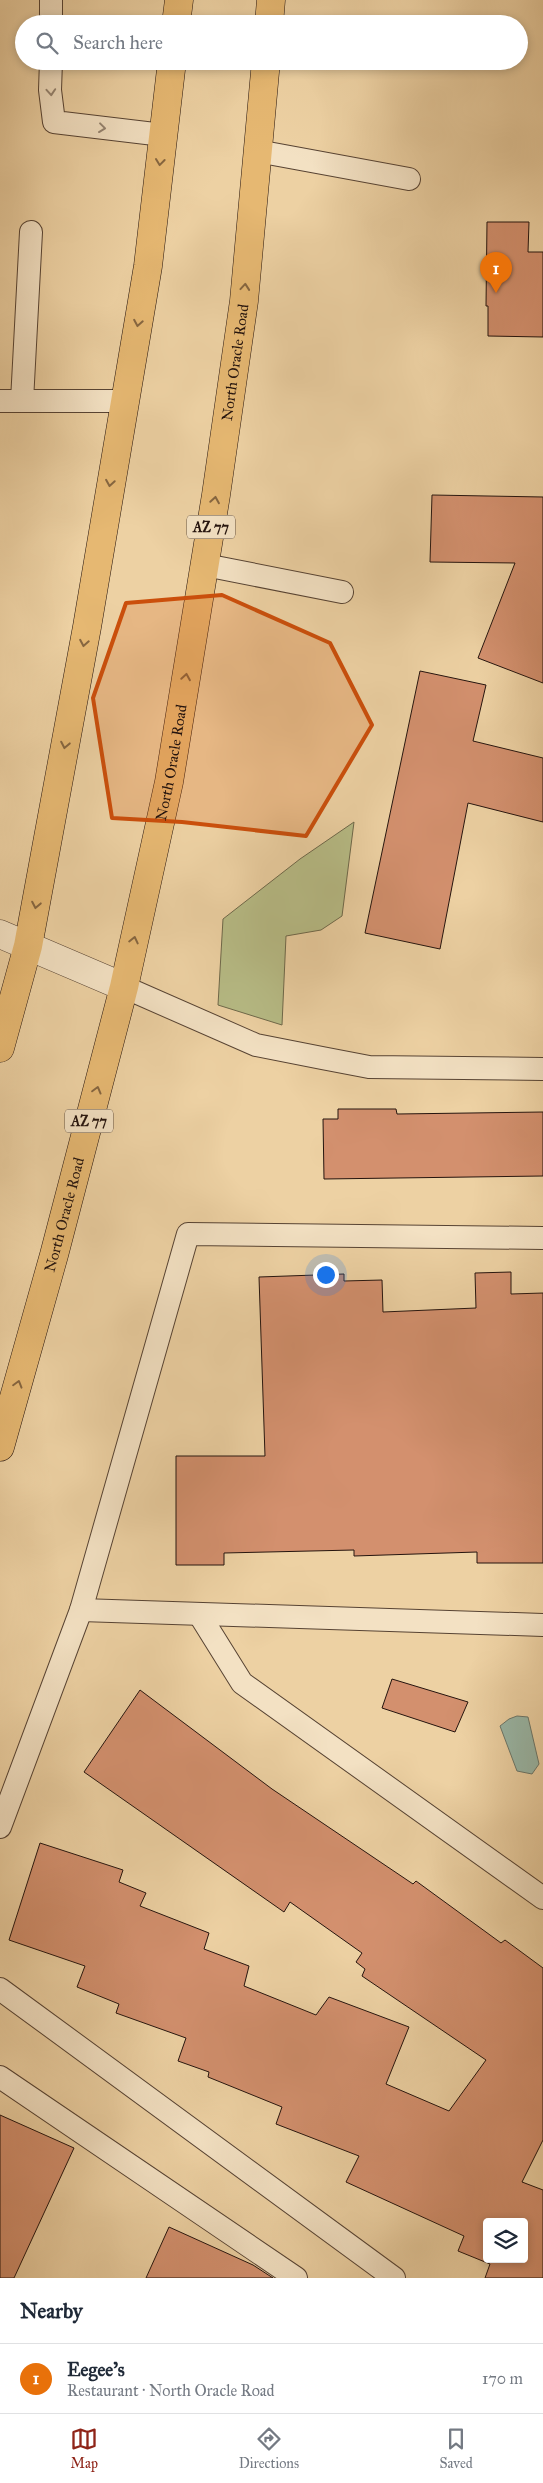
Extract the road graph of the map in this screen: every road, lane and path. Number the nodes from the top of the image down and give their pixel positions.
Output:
1 (51, 0) edge
2 (179, 0) edge
3 (271, 0) edge
4 (51, 15) edge
5 (177, 15) edge
6 (270, 15) edge
7 (50, 70) edge
8 (171, 70) edge
9 (265, 70) edge
10 (163, 135) junction
11 (257, 151) junction
12 (408, 179) dead end
13 (31, 232) dead end
14 (0, 401) edge
15 (22, 401) junction
16 (124, 401) junction
17 (205, 565) junction
18 (342, 592) dead end
19 (0, 934) edge
20 (28, 946) junction
21 (124, 987) junction
22 (0, 1048) edge
23 (543, 1069) edge
24 (543, 1238) edge
25 (0, 1447) edge
26 (81, 1610) junction
27 (199, 1614) junction
28 (543, 1625) edge
29 (0, 1828) edge
30 (543, 1898) edge
31 (0, 1988) edge
32 (0, 2077) edge
33 (296, 2278) edge
34 (394, 2278) edge

1 - 4 lane
2 - 5 highway
3 - 6 highway
7 -> 10 lane
8 - 10 highway
9 - 11 highway, North Oracle Road / AZ 77
10 -> 16 highway
11 - 12 lane
17 -> 11 highway, North Oracle Road / AZ 77
13 - 15 lane
14 - 15 lane
15 - 16 lane
16 -> 20 highway
17 - 18 lane
21 -> 17 highway, North Oracle Road / AZ 77
19 - 20 street
20 - 21 street
20 - 22 highway
21 - 23 lane
25 -> 21 highway, North Oracle Road / AZ 77
24 - 26 lane
26 - 27 lane
26 - 29 lane
27 - 28 lane
27 - 30 lane
31 - 34 lane
32 - 33 lane

